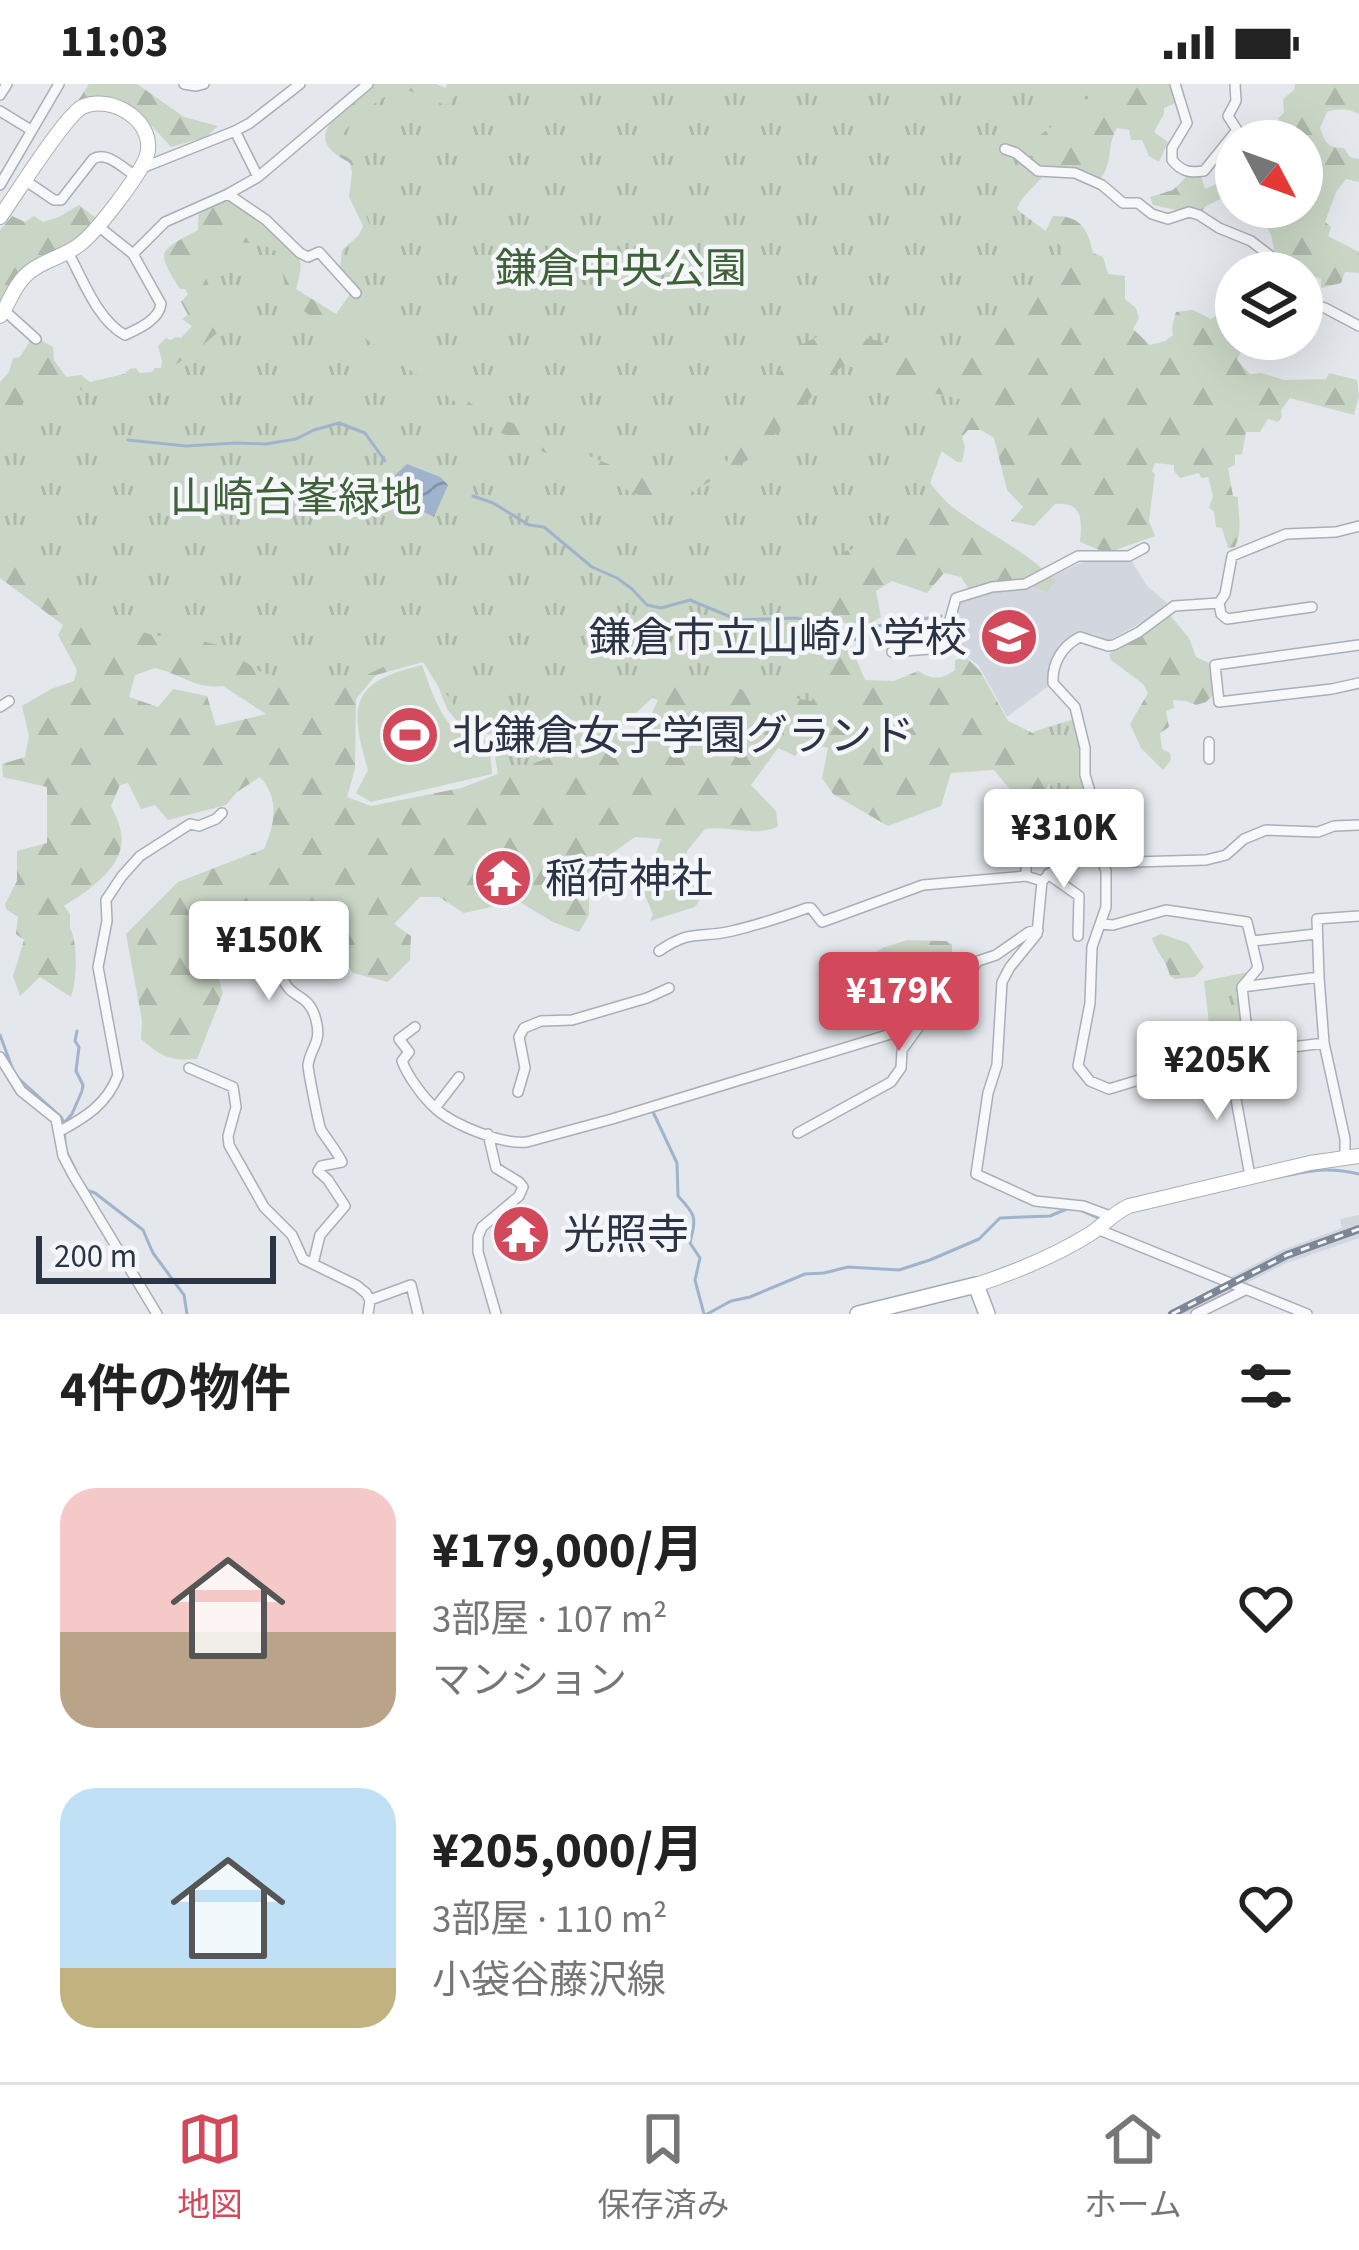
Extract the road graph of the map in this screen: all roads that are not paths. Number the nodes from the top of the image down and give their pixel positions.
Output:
1 (7, 84) edge
2 (59, 84) edge
3 (184, 84) edge
4 (204, 84) edge
5 (300, 84) edge
6 (368, 84) edge
7 (1174, 84) edge
8 (1234, 84) edge
9 (0, 95) edge
10 (0, 112) edge
11 (31, 130) junction
12 (236, 131) junction
13 (1005, 149) dead end
14 (136, 172) junction
15 (258, 177) junction
16 (26, 181) junction
17 (0, 185) edge
18 (228, 194) junction
19 (0, 217) edge
20 (98, 226) junction
21 (68, 252) junction
22 (1265, 252) edge
23 (133, 254) junction
24 (356, 293) dead end
25 (1323, 308) edge
26 (2, 313) edge
27 (1359, 326) edge
28 (36, 339) dead end
29 (1359, 526) edge
30 (1144, 548) dead end
31 (1219, 603) junction
32 (1312, 607) dead end
33 (1359, 645) edge
34 (892, 652) dead end
35 (1359, 683) edge
36 (1209, 742) dead end
37 (1209, 759) dead end
38 (222, 813) dead end
39 (1359, 825) edge
40 (1082, 844) junction
41 (1027, 855) dead end
42 (1102, 859) junction
43 (1026, 877) junction
44 (1045, 878) junction
45 (1359, 916) edge
46 (1038, 930) junction
47 (1099, 930) junction
48 (1316, 934) junction
49 (1253, 941) junction
50 (282, 948) dead end
51 (659, 951) dead end
52 (1318, 977) junction
53 (1242, 987) junction
54 (669, 988) dead end
55 (920, 1025) junction
56 (416, 1027) dead end
57 (1324, 1043) junction
58 (0, 1057) edge
59 (1250, 1057) junction
60 (1229, 1061) junction
61 (189, 1068) dead end
62 (459, 1077) dead end
63 (518, 1092) dead end
64 (435, 1108) junction
65 (60, 1131) junction
66 (798, 1132) dead end
67 (488, 1134) junction
68 (1352, 1157) edge
69 (1250, 1176) junction
70 (1110, 1216) junction
71 (1097, 1229) junction
72 (313, 1264) junction
73 (976, 1285) junction
74 (1246, 1289) junction
75 (370, 1300) junction
76 (157, 1314) edge
77 (368, 1314) edge
78 (418, 1314) edge
79 (496, 1314) edge
80 (858, 1314) edge
81 (987, 1314) edge
82 (1196, 1314) edge
83 (1307, 1314) edge

1 - 9 street
2 - 11 street
3 - 4 street
5 - 12 street
6 - 15 street
7 - 8 street
10 - 11 street
11 - 17 street
12 - 14 street
12 - 15 street
13 - 22 street
14 - 16 street
14 - 16 street
14 - 20 street
15 - 18 street
16 - 19 street
18 - 23 street
18 - 24 street
20 - 21 street
20 - 23 street
21 - 23 street
21 - 26 street
25 - 27 street
26 - 28 street
29 - 31 street
30 - 34 street
31 - 32 street
31 - 40 street
33 - 35 street
36 - 37 street
38 - 65 street
39 - 42 street
40 - 42 street
40 - 44 street
41 - 43 street
42 - 47 street
43 - 44 street
43 - 51 street
44 - 46 street
44 - 47 street
45 - 48 street
46 - 55 street
46 - 70 street
47 - 49 street
47 - 60 street
48 - 49 street
48 - 52 street
49 - 53 street
50 - 72 street
52 - 53 street
52 - 57 street
53 - 59 street
54 - 63 street
55 - 66 street
55 - 67 street
56 - 64 street
57 - 59 street
57 - 68 street
58 - 65 street
59 - 60 street
60 - 69 street
61 - 72 street
62 - 64 street
64 - 67 street
65 - 76 street
67 - 79 street
68 - 69 street
69 - 70 street
70 - 71 street
71 - 73 street
71 - 74 street
72 - 75 street
73 - 80 main road
73 - 81 main road
74 - 82 street
74 - 83 street
75 - 77 street
75 - 78 street

